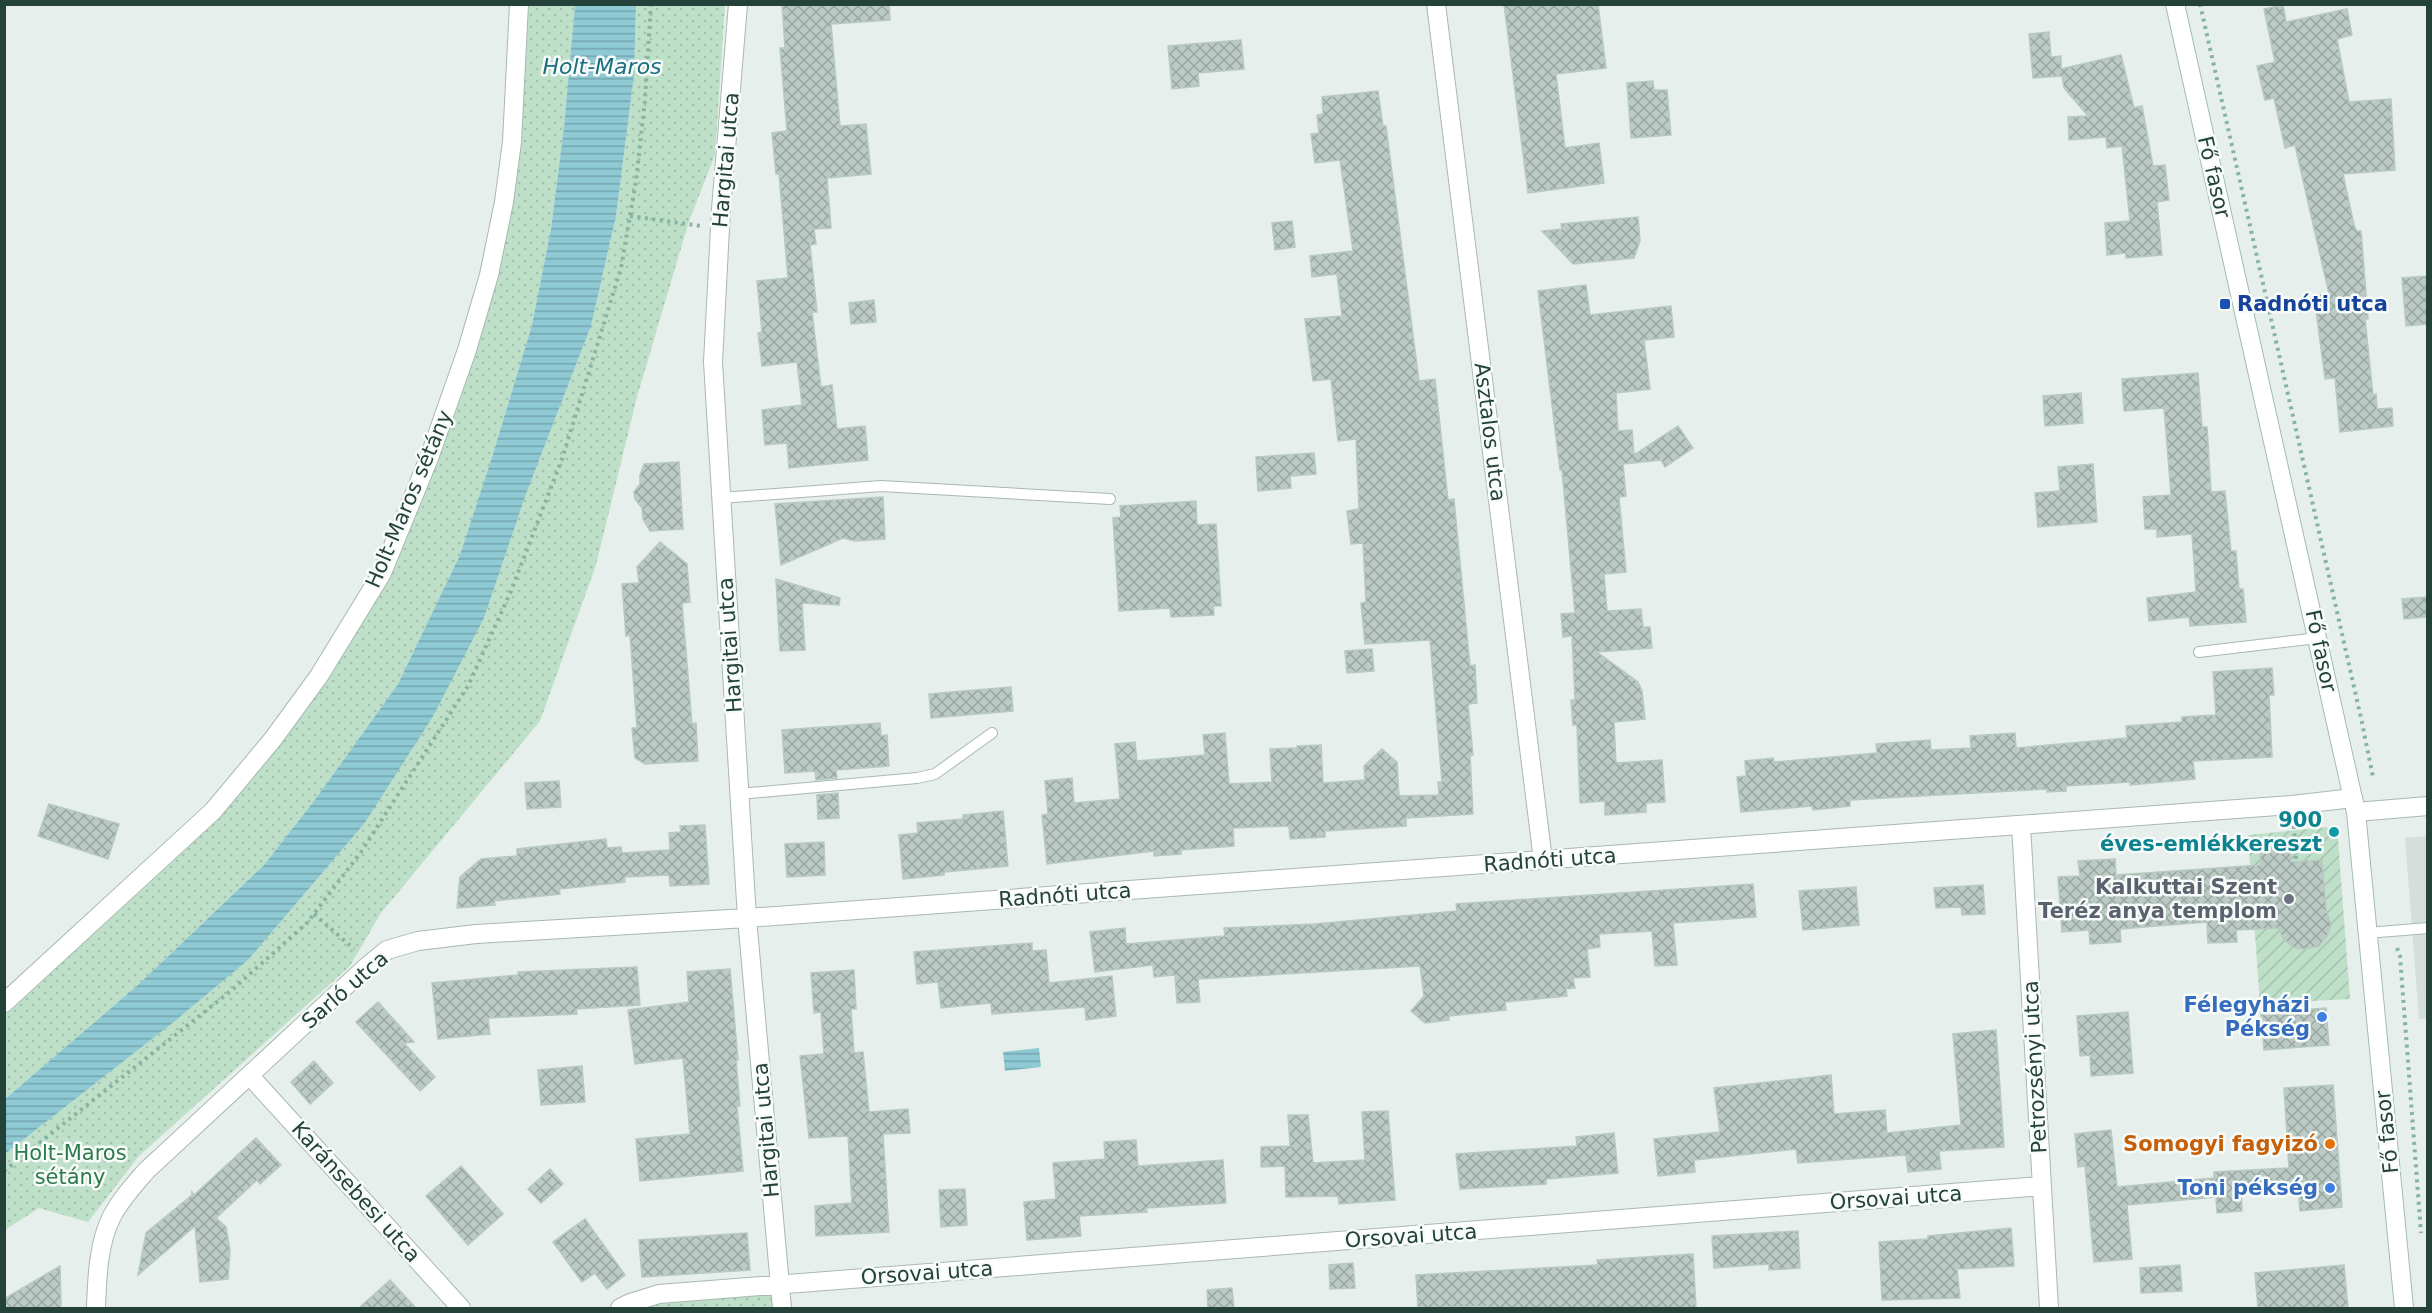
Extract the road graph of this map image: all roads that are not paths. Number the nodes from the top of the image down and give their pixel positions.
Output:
1 (519, 4) edge
2 (738, 4) edge
3 (1436, 4) edge
4 (2175, 4) edge
5 (721, 498) junction
6 (1110, 499) dead end
7 (2318, 638) junction
8 (2199, 652) dead end
9 (992, 733) dead end
10 (739, 794) junction
11 (2354, 805) junction
12 (2427, 806) edge
13 (2021, 825) junction
14 (1543, 860) junction
15 (747, 918) junction
16 (2427, 928) edge
17 (2367, 933) junction
18 (4, 1003) edge
19 (250, 1076) junction
20 (2042, 1186) junction
21 (781, 1285) junction
22 (96, 1308) edge
23 (461, 1308) edge
24 (620, 1308) edge
25 (782, 1308) edge
26 (2049, 1308) edge
27 (2404, 1308) edge

1 - 18 street, Holt-Maros sétány
2 - 5 street, Hargitai utca
3 - 14 street, Asztalos utca
4 - 7 street, Fő fasor
5 - 6 lane
5 - 10 street, Hargitai utca
7 - 8 lane
7 - 11 street, Fő fasor
9 - 10 lane
10 - 15 street, Hargitai utca
11 - 12 street, Radnóti utca
11 - 13 street, Radnóti utca
11 - 17 street, Fő fasor
13 - 14 street, Radnóti utca
13 - 20 street, Petrozsényi utca
14 - 15 street, Radnóti utca
15 - 19 street, Sarló utca
15 - 21 street, Hargitai utca
16 - 17 lane
17 - 27 street, Fő fasor
19 - 22 street, Sarló utca
19 - 23 street, Karánsebesi utca
20 - 21 street, Orsovai utca
20 - 26 street, Petrozsényi utca
21 - 24 street, Orsovai utca
21 - 25 street, Hargitai utca

